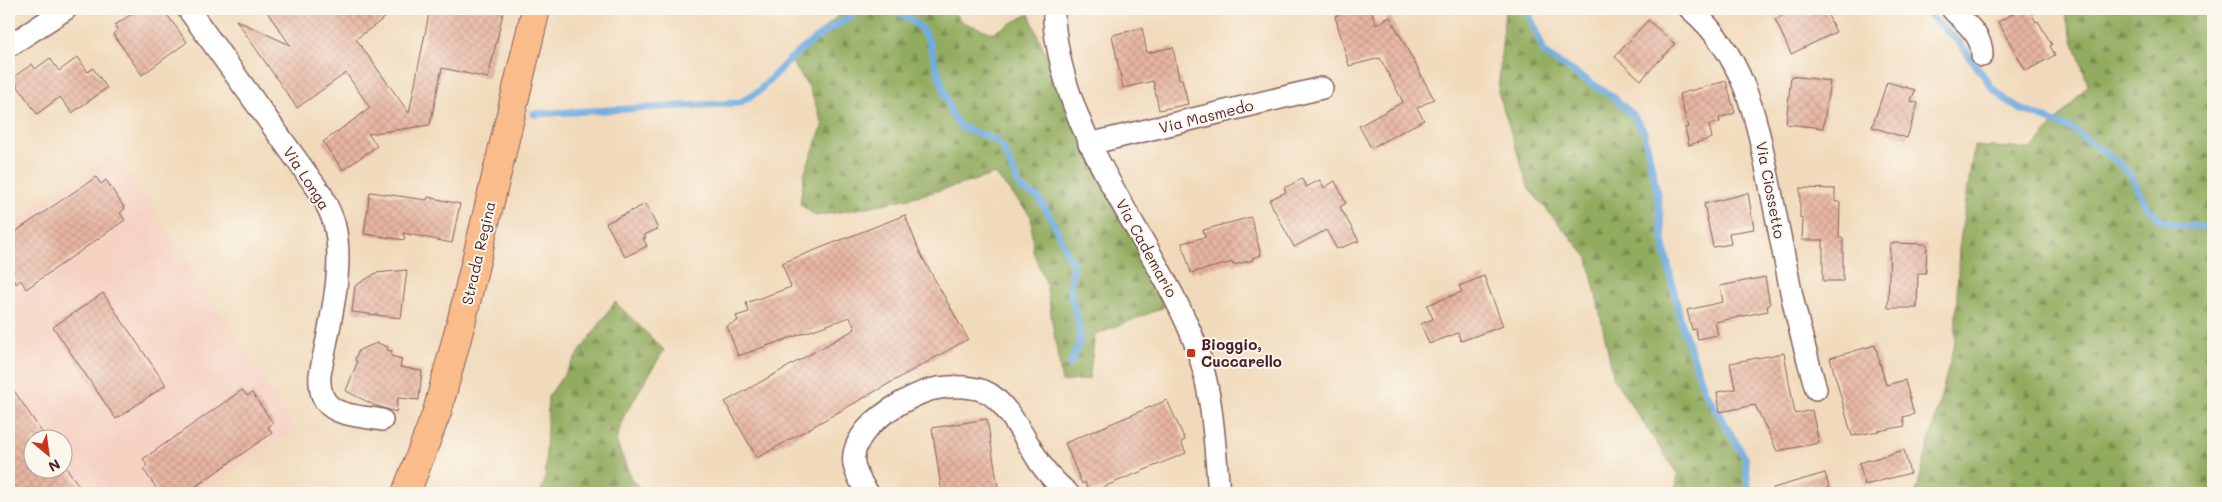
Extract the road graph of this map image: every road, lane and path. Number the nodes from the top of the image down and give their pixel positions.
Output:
1 (66, 9) edge
2 (188, 9) edge
3 (536, 9) edge
4 (1054, 9) edge
5 (1690, 9) edge
6 (1952, 9) edge
7 (9, 46) edge
8 (1982, 56) dead end
9 (1322, 88) dead end
10 (1090, 144) junction
11 (1816, 389) dead end
12 (382, 420) dead end
13 (406, 493) edge
14 (868, 493) edge
15 (1068, 493) edge
16 (1219, 493) edge

1 - 7 street
2 - 12 street, Via Longa
3 - 13 main road, Strada Regina
4 - 10 street, Via Cademario
5 - 11 street, Via Ciossetto
6 - 8 street
9 - 10 street, Via Masmedo
10 - 16 street, Via Cademario
14 - 15 street

